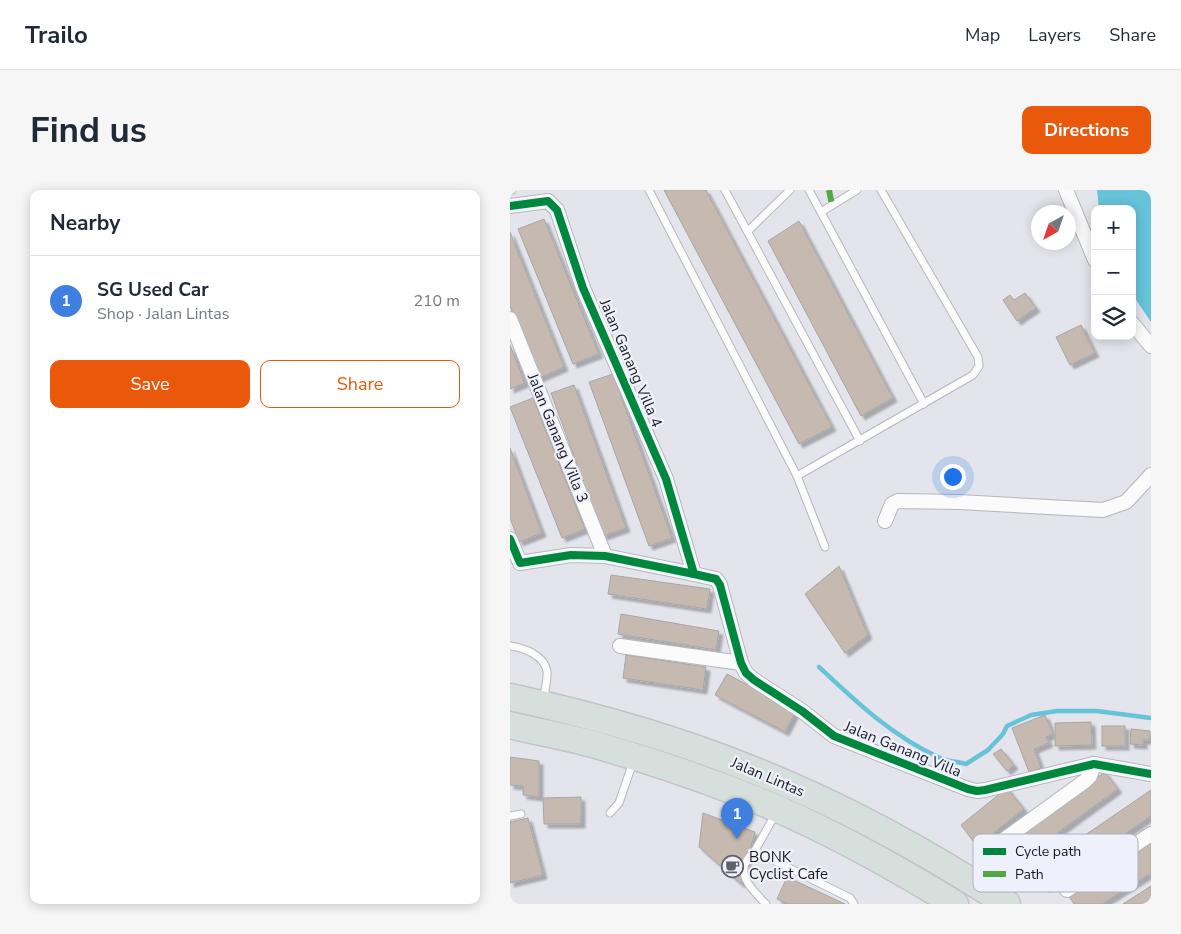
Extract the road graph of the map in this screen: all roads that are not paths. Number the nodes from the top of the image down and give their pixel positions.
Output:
1 (649, 190) edge
2 (725, 190) edge
3 (790, 190) edge
4 (808, 190) edge
5 (857, 190) edge
6 (881, 190) edge
7 (1066, 190) edge
8 (511, 206) edge
9 (821, 212) junction
10 (748, 231) junction
11 (1091, 250) edge
12 (510, 319) edge
13 (1136, 328) edge
14 (1151, 346) edge
15 (924, 404) junction
16 (860, 441) junction
17 (1151, 475) edge
18 (798, 476) junction
19 (885, 521) dead end
20 (510, 539) edge
21 (825, 547) dead end
22 (605, 556) junction
23 (515, 564) edge
24 (694, 574) junction
25 (510, 646) edge
26 (620, 646) dead end
27 (741, 663) junction
28 (510, 697) edge
29 (543, 704) junction
30 (510, 725) edge
31 (634, 757) junction
32 (1094, 764) junction
33 (1151, 774) edge
34 (778, 809) junction
35 (610, 813) dead end
36 (521, 814) dead end
37 (510, 816) edge
38 (1012, 834) edge
39 (1151, 834) edge
40 (1138, 843) edge
41 (754, 852) junction
42 (973, 883) edge
43 (988, 892) edge
44 (766, 904) edge
45 (854, 904) edge
46 (955, 904) edge
47 (1008, 904) edge

1 - 18 lane
2 - 10 lane
3 - 10 lane
4 - 9 lane
5 - 9 lane
6 - 15 lane
7 - 11 street
8 - 24 street, Jalan Ganang Villa 4
9 - 15 lane
10 - 16 lane
12 - 22 street, Jalan Ganang Villa 3
13 - 14 street
15 - 16 lane
16 - 18 lane
17 - 19 street
18 - 21 lane
20 - 23 street, Jalan Ganang Villa
22 - 23 street, Jalan Ganang Villa
22 - 24 street, Jalan Ganang Villa
24 - 27 street, Jalan Ganang Villa
25 - 29 lane
26 - 27 street
27 - 32 street, Jalan Ganang Villa
28 - 29 highway, Jalan Lintas
28 - 30 highway
29 - 42 highway, Jalan Lintas
30 - 31 highway, Jalan Lintas
31 - 34 highway, Jalan Lintas
31 - 35 lane
32 - 33 street, Jalan Ganang Villa
32 - 38 street
34 - 41 lane
34 - 46 highway, Jalan Lintas
36 - 37 lane
39 - 40 street
41 - 44 lane
41 - 45 lane
43 - 47 highway, Jalan Lintas

